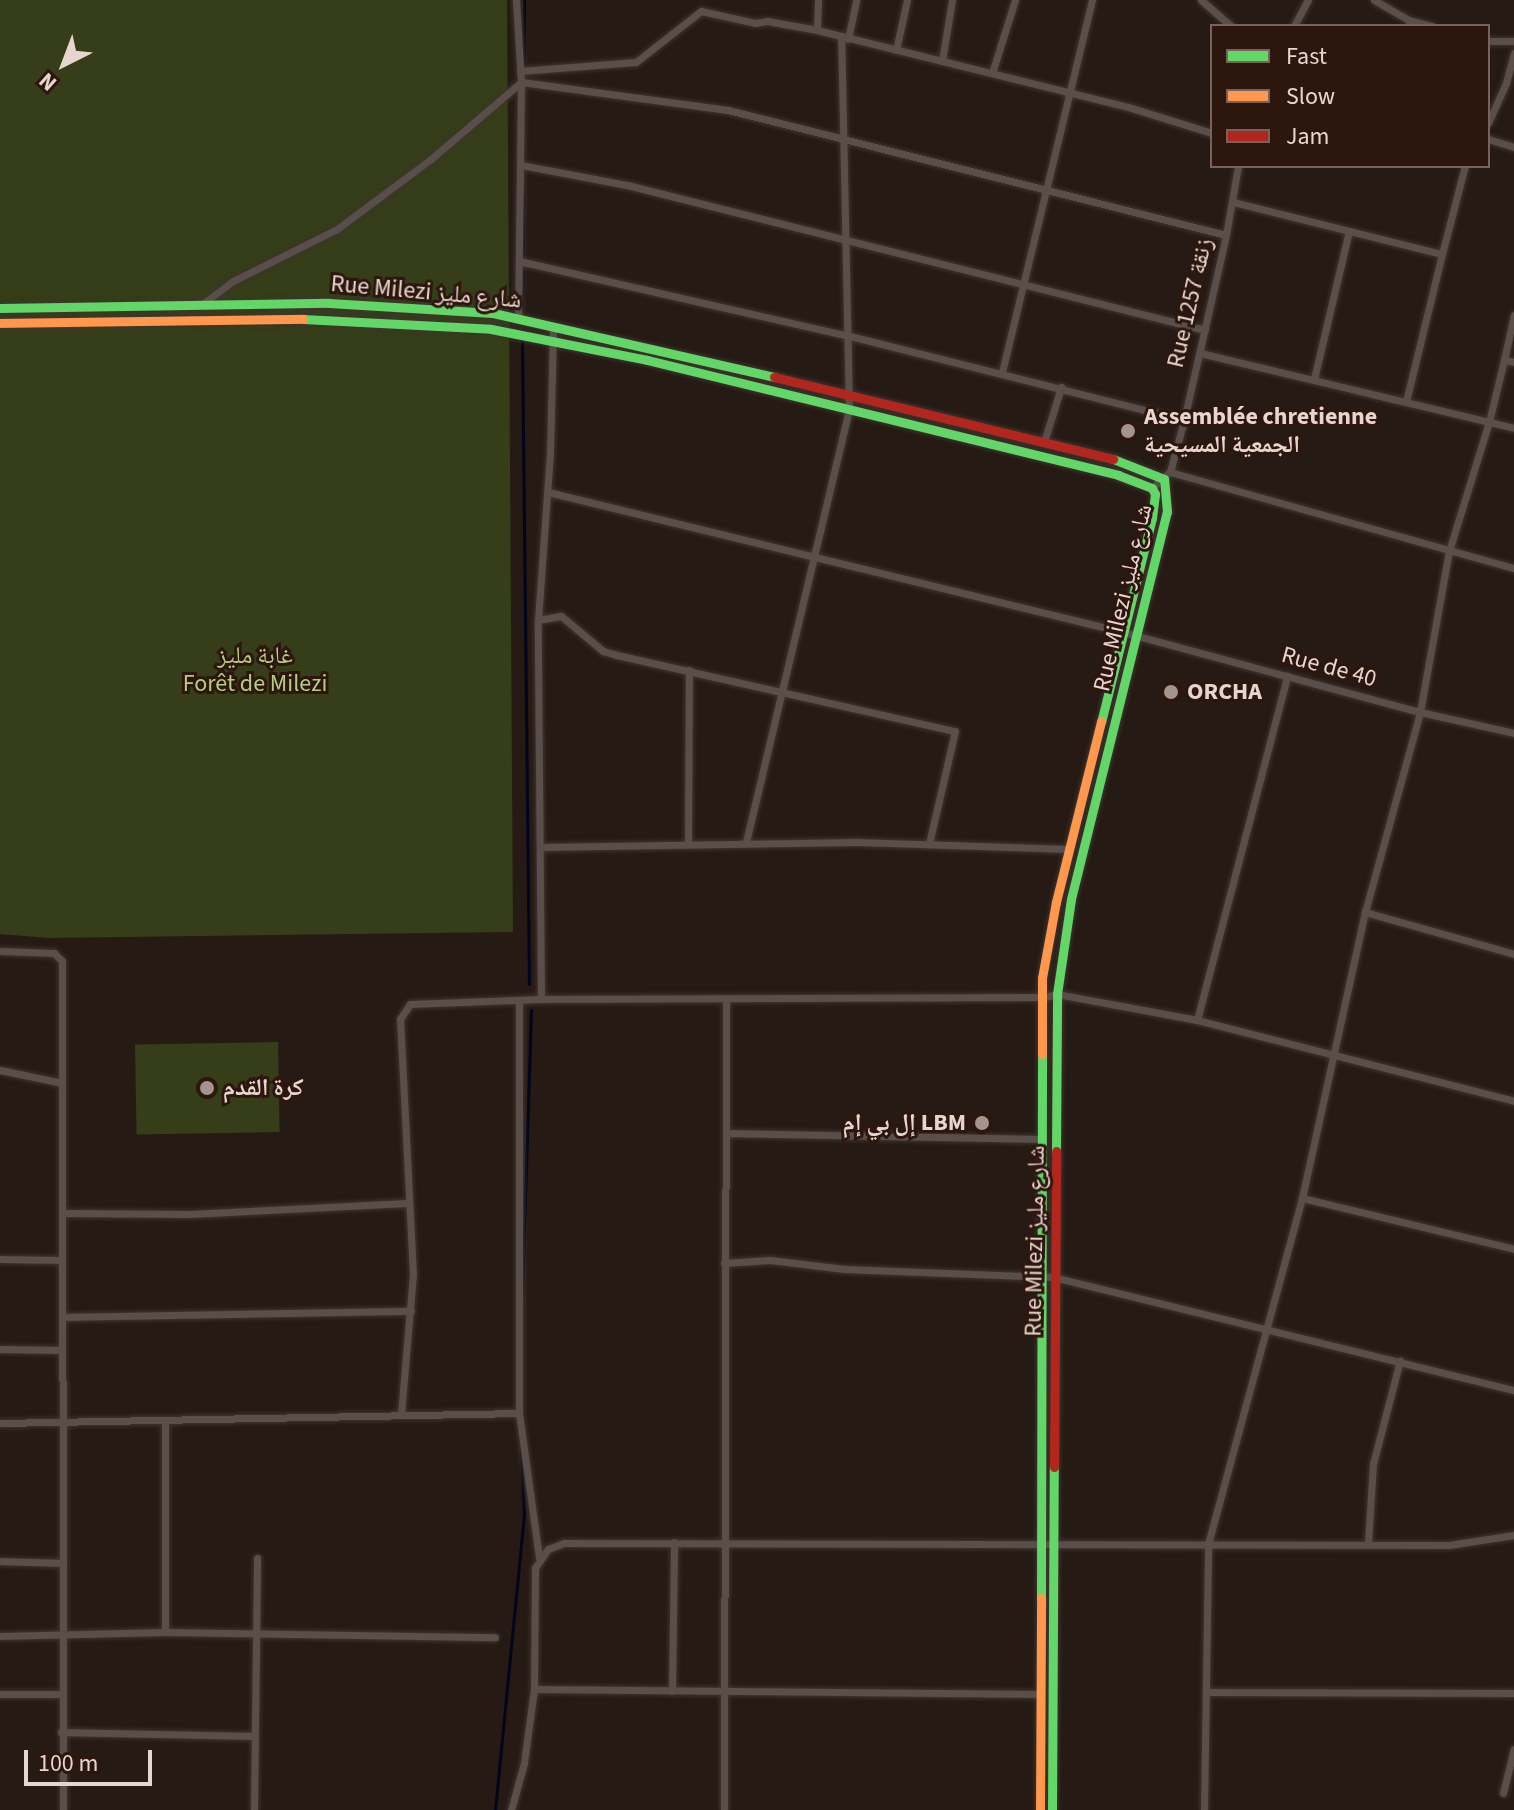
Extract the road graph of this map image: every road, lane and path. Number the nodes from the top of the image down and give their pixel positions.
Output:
1 (516, 0) edge
2 (818, 0) edge
3 (856, 0) edge
4 (907, 0) edge
5 (952, 0) edge
6 (1015, 0) edge
7 (1092, 0) edge
8 (1201, 0) edge
9 (1308, 0) edge
10 (1374, 0) edge
11 (1407, 23) edge
12 (1229, 24) edge
13 (1295, 24) edge
14 (817, 30) junction
15 (845, 38) junction
16 (1490, 41) edge
17 (1514, 41) edge
18 (896, 50) junction
19 (1514, 53) edge
20 (942, 61) junction
21 (520, 71) junction
22 (992, 73) junction
23 (521, 82) junction
24 (1070, 93) junction
25 (1490, 119) edge
26 (1210, 132) edge
27 (846, 139) junction
28 (1490, 140) edge
29 (1514, 147) edge
30 (521, 165) junction
31 (1238, 168) edge
32 (1464, 168) edge
33 (1046, 189) junction
34 (1233, 202) junction
35 (1349, 231) junction
36 (1226, 235) junction
37 (848, 240) junction
38 (1442, 254) junction
39 (519, 261) junction
40 (1024, 282) junction
41 (201, 305) junction
42 (0, 308) edge
43 (1514, 315) edge
44 (518, 318) junction
45 (0, 323) edge
46 (553, 326) junction
47 (1205, 330) junction
48 (850, 336) junction
49 (553, 339) junction
50 (1200, 353) junction
51 (1504, 360) junction
52 (1514, 362) edge
53 (1002, 372) junction
54 (1314, 379) junction
55 (1061, 387) junction
56 (851, 396) junction
57 (1406, 402) junction
58 (849, 410) junction
59 (1184, 420) junction
60 (1489, 422) junction
61 (1514, 428) edge
62 (1044, 442) junction
63 (1167, 475) junction
64 (1152, 488) junction
65 (548, 492) junction
66 (1449, 551) junction
67 (815, 559) junction
68 (1514, 568) edge
69 (538, 620) junction
70 (1123, 632) junction
71 (1135, 636) junction
72 (689, 670) junction
73 (1287, 676) junction
74 (781, 691) junction
75 (1420, 712) junction
76 (1514, 733) edge
77 (746, 842) junction
78 (688, 843) junction
79 (929, 844) junction
80 (540, 847) junction
81 (1069, 849) junction
82 (1365, 912) junction
83 (0, 951) edge
84 (1514, 954) edge
85 (1057, 994) junction
86 (1042, 997) junction
87 (541, 999) junction
88 (726, 999) junction
89 (519, 1000) junction
90 (1197, 1020) junction
91 (1333, 1054) junction
92 (0, 1070) edge
93 (62, 1083) junction
94 (1514, 1101) edge
95 (728, 1133) junction
96 (1039, 1139) junction
97 (1302, 1198) junction
98 (407, 1203) junction
99 (62, 1213) junction
100 (1514, 1249) edge
101 (0, 1259) edge
102 (61, 1260) junction
103 (724, 1263) junction
104 (1041, 1277) junction
105 (1053, 1277) junction
106 (411, 1311) junction
107 (63, 1317) junction
108 (1266, 1330) junction
109 (0, 1349) edge
110 (62, 1350) junction
111 (1400, 1360) junction
112 (1514, 1390) edge
113 (519, 1413) junction
114 (401, 1414) junction
115 (165, 1420) junction
116 (61, 1421) junction
117 (0, 1423) edge
118 (1514, 1535) edge
119 (725, 1541) junction
120 (674, 1542) junction
121 (1368, 1543) junction
122 (1055, 1544) junction
123 (1208, 1544) junction
124 (1041, 1545) junction
125 (257, 1558) dead end
126 (539, 1558) junction
127 (0, 1561) edge
128 (62, 1563) junction
129 (165, 1632) junction
130 (255, 1634) junction
131 (0, 1636) edge
132 (60, 1637) junction
133 (495, 1637) dead end
134 (534, 1689) junction
135 (672, 1691) junction
136 (1206, 1692) junction
137 (723, 1693) junction
138 (1514, 1693) edge
139 (0, 1694) edge
140 (61, 1694) junction
141 (1041, 1694) junction
142 (61, 1732) junction
143 (253, 1736) junction
144 (1514, 1749) edge
145 (1503, 1793) dead end
146 (63, 1810) edge
147 (254, 1810) edge
148 (511, 1810) edge
149 (724, 1810) edge
150 (1040, 1810) edge
151 (1052, 1810) edge
152 (1204, 1810) edge

1 - 21 street
2 - 14 street
3 - 15 street
4 - 18 street
5 - 20 street
6 - 22 street
7 - 24 street
8 - 12 street
9 - 13 street
10 - 11 street
14 - 15 street
14 - 21 street
15 - 18 street
15 - 27 street
16 - 17 street
18 - 20 street
19 - 25 street
20 - 22 street
21 - 23 street
22 - 24 street
23 - 27 street
23 - 30 street
23 - 41 street
24 - 26 street
24 - 33 street
27 - 33 street
27 - 37 street
28 - 29 street
30 - 37 street
30 - 39 street
31 - 34 street, Rue 1257 زنقة
32 - 38 street
33 - 36 street
33 - 40 street
34 - 35 street
34 - 36 street, Rue 1257 زنقة
35 - 38 street
35 - 54 street
36 - 47 street, Rue 1257 زنقة
37 - 40 street
37 - 48 street
38 - 57 street
39 - 44 street
39 - 48 street
40 - 47 street
40 - 53 street
41 - 42 street, Rue Milezi شارع مليز
41 - 44 street, Rue Milezi شارع مليز
43 - 51 street
44 - 46 street, Rue Milezi شارع مليز
45 - 49 street, Rue Milezi شارع مليز
46 - 49 street
46 - 56 street, Rue Milezi شارع مليز
47 - 50 street, Rue 1257 زنقة
48 - 53 street
48 - 56 street
49 - 58 street, Rue Milezi شارع مليز
49 - 65 street
50 - 54 street
50 - 59 street, Rue 1257 زنقة
51 - 52 street
51 - 60 street
53 - 55 street
54 - 57 street
55 - 59 street
55 - 62 street
56 - 58 street
56 - 62 street, Rue Milezi شارع مليز
57 - 60 street
58 - 64 street, Rue Milezi شارع مليز
58 - 67 street
59 - 63 street, Rue 1257 زنقة
60 - 61 street
60 - 66 street
62 - 63 street, Rue Milezi شارع مليز
63 - 64 street
63 - 66 street
63 - 71 street, Rue Milezi شارع مليز
64 - 70 street, Rue Milezi شارع مليز
65 - 67 street, Rue de 40
65 - 69 street
66 - 68 street
66 - 75 street
67 - 70 street, Rue de 40
67 - 74 street
69 - 72 street
69 - 80 street
70 - 71 street, Rue de 40
70 - 81 street, Rue Milezi شارع مليز
71 - 73 street, Rue de 40
71 - 85 street, Rue Milezi شارع مليز
72 - 74 street
72 - 78 street
73 - 75 street, Rue de 40
73 - 90 street
74 - 77 street
74 - 79 street
75 - 76 street, Rue de 40
75 - 82 street
77 - 78 street
77 - 79 street
78 - 80 street
79 - 81 street
80 - 87 street
81 - 86 street, Rue Milezi شارع مليز
82 - 84 street
82 - 91 street
83 - 93 street
85 - 86 street
85 - 90 street
85 - 105 street, Rue Milezi شارع مليز
86 - 88 street
86 - 96 street, Rue Milezi شارع مليز
87 - 88 street
87 - 89 street
88 - 95 street
89 - 98 street
89 - 113 street
90 - 91 street
91 - 94 street
91 - 97 street
92 - 93 street
93 - 99 street
95 - 96 street
95 - 103 street
96 - 104 street, Rue Milezi شارع مليز
97 - 100 street
97 - 108 street
98 - 99 street
98 - 106 street
99 - 102 street
101 - 102 street
102 - 107 street
103 - 104 street
103 - 119 street
104 - 105 street
104 - 124 street, Rue Milezi شارع مليز
105 - 108 street
105 - 122 street, Rue Milezi شارع مليز
106 - 107 street
106 - 114 street
107 - 110 street
108 - 111 street
108 - 123 street
109 - 110 street
110 - 116 street
111 - 112 street
111 - 121 street
113 - 114 street
113 - 126 street
114 - 115 street
115 - 116 street
115 - 129 street
116 - 117 street
116 - 128 street
118 - 121 street
119 - 120 street
119 - 124 street
119 - 137 street
120 - 126 street
120 - 135 street
121 - 123 street
122 - 123 street
122 - 124 street
122 - 151 street, Rue Milezi شارع مليز
123 - 136 street
124 - 141 street, Rue Milezi شارع مليز
125 - 130 street
126 - 134 street
127 - 128 street
128 - 132 street
129 - 130 street
129 - 132 street
130 - 133 street
130 - 143 street
131 - 132 street
132 - 140 street
134 - 135 street
134 - 148 street
135 - 137 street
136 - 138 street
136 - 152 street
137 - 141 street
137 - 149 street
139 - 140 street
140 - 142 street
141 - 150 street, Rue Milezi شارع مليز
142 - 143 street
142 - 146 street
143 - 147 street
144 - 145 street

